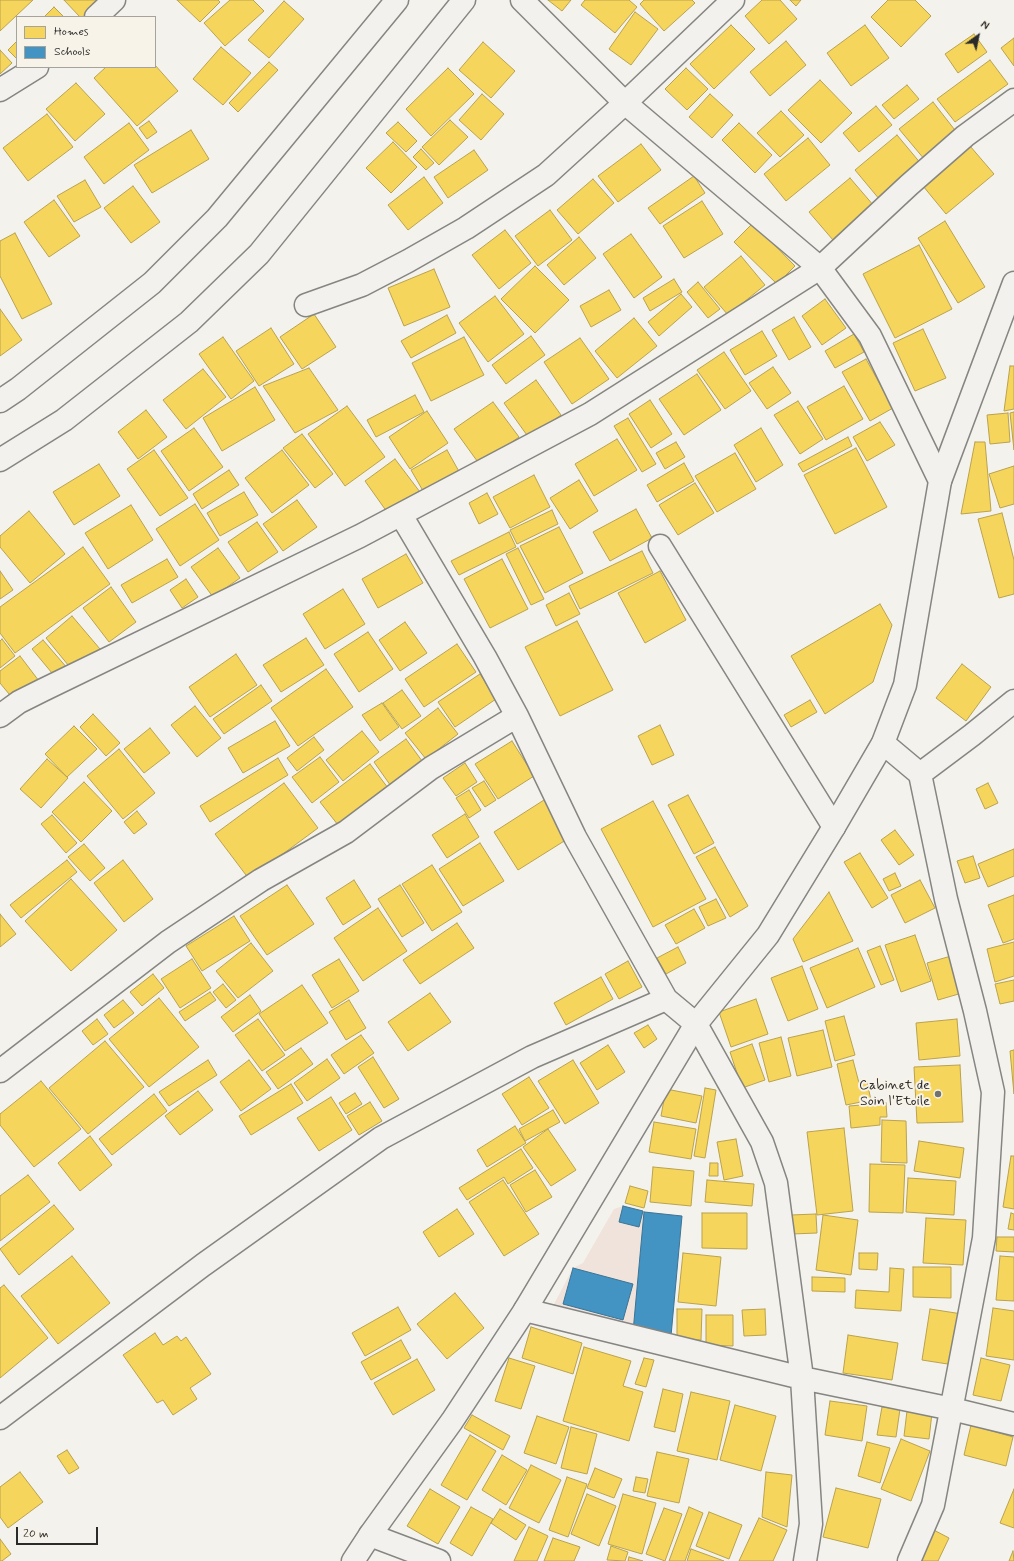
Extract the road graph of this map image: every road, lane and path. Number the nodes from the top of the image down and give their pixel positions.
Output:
1 (114, 0) edge
2 (397, 0) edge
3 (464, 0) edge
4 (522, 0) edge
5 (733, 0) edge
6 (97, 16) edge
7 (35, 68) edge
8 (0, 90) edge
9 (1014, 100) edge
10 (625, 103) junction
11 (820, 268) junction
12 (1014, 283) edge
13 (306, 305) dead end
14 (0, 401) edge
15 (0, 460) edge
16 (940, 481) junction
17 (401, 515) junction
18 (660, 546) dead end
19 (1014, 701) edge
20 (0, 716) edge
21 (517, 716) junction
22 (883, 743) junction
23 (920, 774) junction
24 (834, 827) junction
25 (666, 999) junction
26 (696, 1024) junction
27 (0, 1071) edge
28 (525, 1310) junction
29 (802, 1378) junction
30 (952, 1409) junction
31 (0, 1418) edge
32 (1014, 1424) edge
33 (370, 1535) junction
34 (353, 1561) edge
35 (439, 1561) edge
36 (805, 1561) edge
37 (909, 1561) edge

1 - 6 street
2 - 14 street
3 - 15 street
4 - 10 street
5 - 10 street
7 - 8 street
9 - 11 street
10 - 11 street
10 - 13 street
11 - 16 street
11 - 17 street
12 - 16 street
16 - 22 street
17 - 20 street
17 - 21 street
18 - 24 street
19 - 23 street
21 - 25 street
21 - 27 street
22 - 23 street
22 - 24 street
23 - 30 street
24 - 26 street
25 - 26 street
25 - 31 street
26 - 28 street
26 - 29 street
28 - 29 street
28 - 33 street
29 - 30 street
29 - 36 street
30 - 32 street
30 - 37 street
33 - 34 street
33 - 35 street

